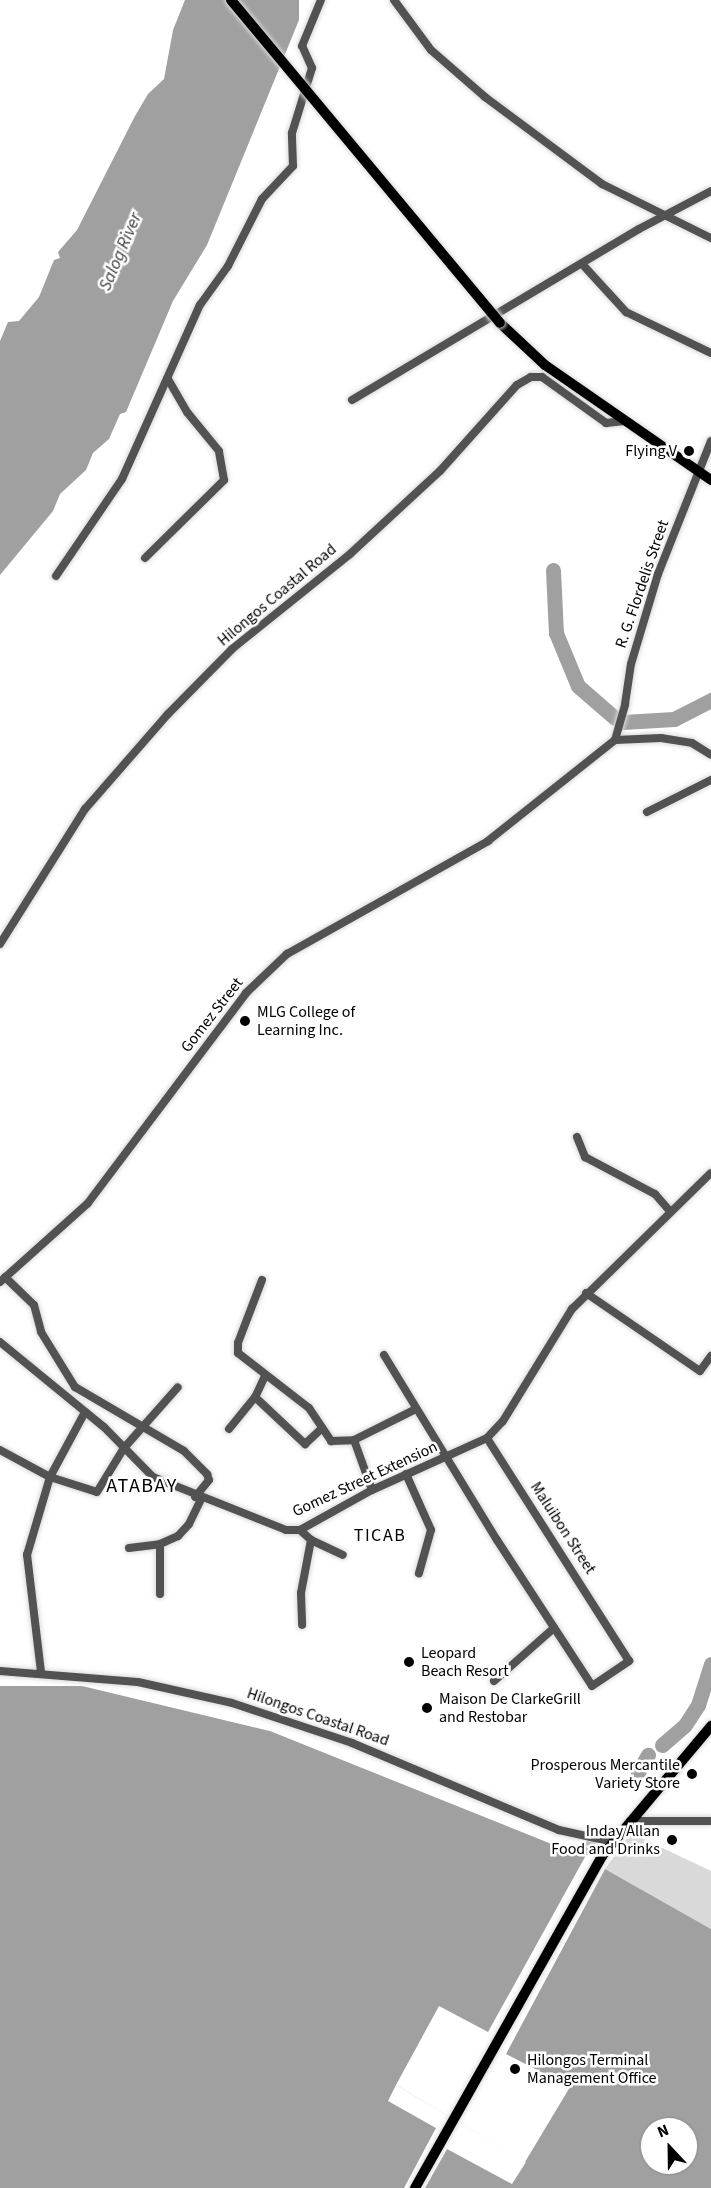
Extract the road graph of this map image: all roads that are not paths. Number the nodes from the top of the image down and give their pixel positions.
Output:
1 (231, 0) edge
2 (321, 0) edge
3 (394, 0) edge
4 (711, 191) edge
5 (666, 214) junction
6 (711, 238) edge
7 (583, 265) junction
8 (711, 353) edge
9 (167, 378) junction
10 (352, 400) dead end
11 (624, 420) junction
12 (711, 441) edge
13 (699, 471) junction
14 (711, 480) edge
15 (145, 558) dead end
16 (56, 576) dead end
17 (615, 740) junction
18 (711, 754) edge
19 (711, 780) edge
20 (647, 812) dead end
21 (0, 944) edge
22 (578, 1137) dead end
23 (711, 1173) edge
24 (670, 1211) junction
25 (3, 1280) edge
26 (262, 1280) dead end
27 (585, 1293) junction
28 (0, 1342) edge
29 (384, 1355) dead end
30 (711, 1356) edge
31 (265, 1376) junction
32 (178, 1387) dead end
33 (255, 1397) junction
34 (416, 1409) junction
35 (86, 1412) junction
36 (141, 1427) junction
37 (322, 1428) junction
38 (229, 1429) dead end
39 (487, 1437) junction
40 (354, 1440) junction
41 (124, 1448) junction
42 (0, 1450) edge
43 (448, 1456) junction
44 (406, 1474) junction
45 (50, 1477) junction
46 (372, 1490) junction
47 (198, 1498) junction
48 (300, 1530) junction
49 (311, 1540) junction
50 (160, 1544) junction
51 (129, 1548) dead end
52 (343, 1555) dead end
53 (419, 1573) dead end
54 (160, 1593) dead end
55 (302, 1625) dead end
56 (554, 1628) junction
57 (0, 1671) edge
58 (41, 1672) junction
59 (494, 1681) dead end
60 (711, 1726) edge
61 (630, 1821) junction
62 (711, 1821) edge
63 (613, 1842) junction
64 (415, 2188) edge

1 - 11 main road, bridge
2 - 9 street
3 - 5 street
4 - 5 street
5 - 6 street
5 - 7 street
7 - 8 street
7 - 10 street
9 - 15 street
9 - 16 street
11 - 13 main road
11 - 21 street, Hilongos Coastal Road
12 - 13 street, R. G. Flordelis Street
13 - 14 main road
13 - 17 street, R. G. Flordelis Street
17 - 18 street
17 - 25 street, Gomez Street
19 - 20 street
22 - 24 street
23 - 24 street, Gomez Street Extension
24 - 27 street, Gomez Street Extension
25 - 36 street
26 - 31 street
27 - 30 street
27 - 39 street, Gomez Street Extension
28 - 35 street, Gomez Street Extension
29 - 34 street
31 - 33 street
31 - 37 street
32 - 36 street
33 - 37 street
33 - 38 street
34 - 40 street
34 - 43 street
35 - 41 street, Gomez Street Extension
35 - 45 street
36 - 41 street
36 - 47 street
37 - 40 street
39 - 43 street, Gomez Street Extension
39 - 56 street, Maluibon Street
40 - 46 street
41 - 45 street
41 - 47 street, Gomez Street Extension
42 - 45 street
43 - 44 street, Gomez Street Extension
43 - 56 street
44 - 46 street, Gomez Street Extension
44 - 53 street
45 - 58 street
46 - 48 street, Gomez Street Extension
47 - 48 street, Gomez Street Extension
47 - 50 street
48 - 49 street
49 - 52 street
49 - 55 street
50 - 51 street
50 - 54 street
56 - 59 street
57 - 58 street, Hilongos Coastal Road
58 - 63 street, Hilongos Coastal Road
60 - 61 main road
61 - 62 street
61 - 63 main road
63 - 64 main road

